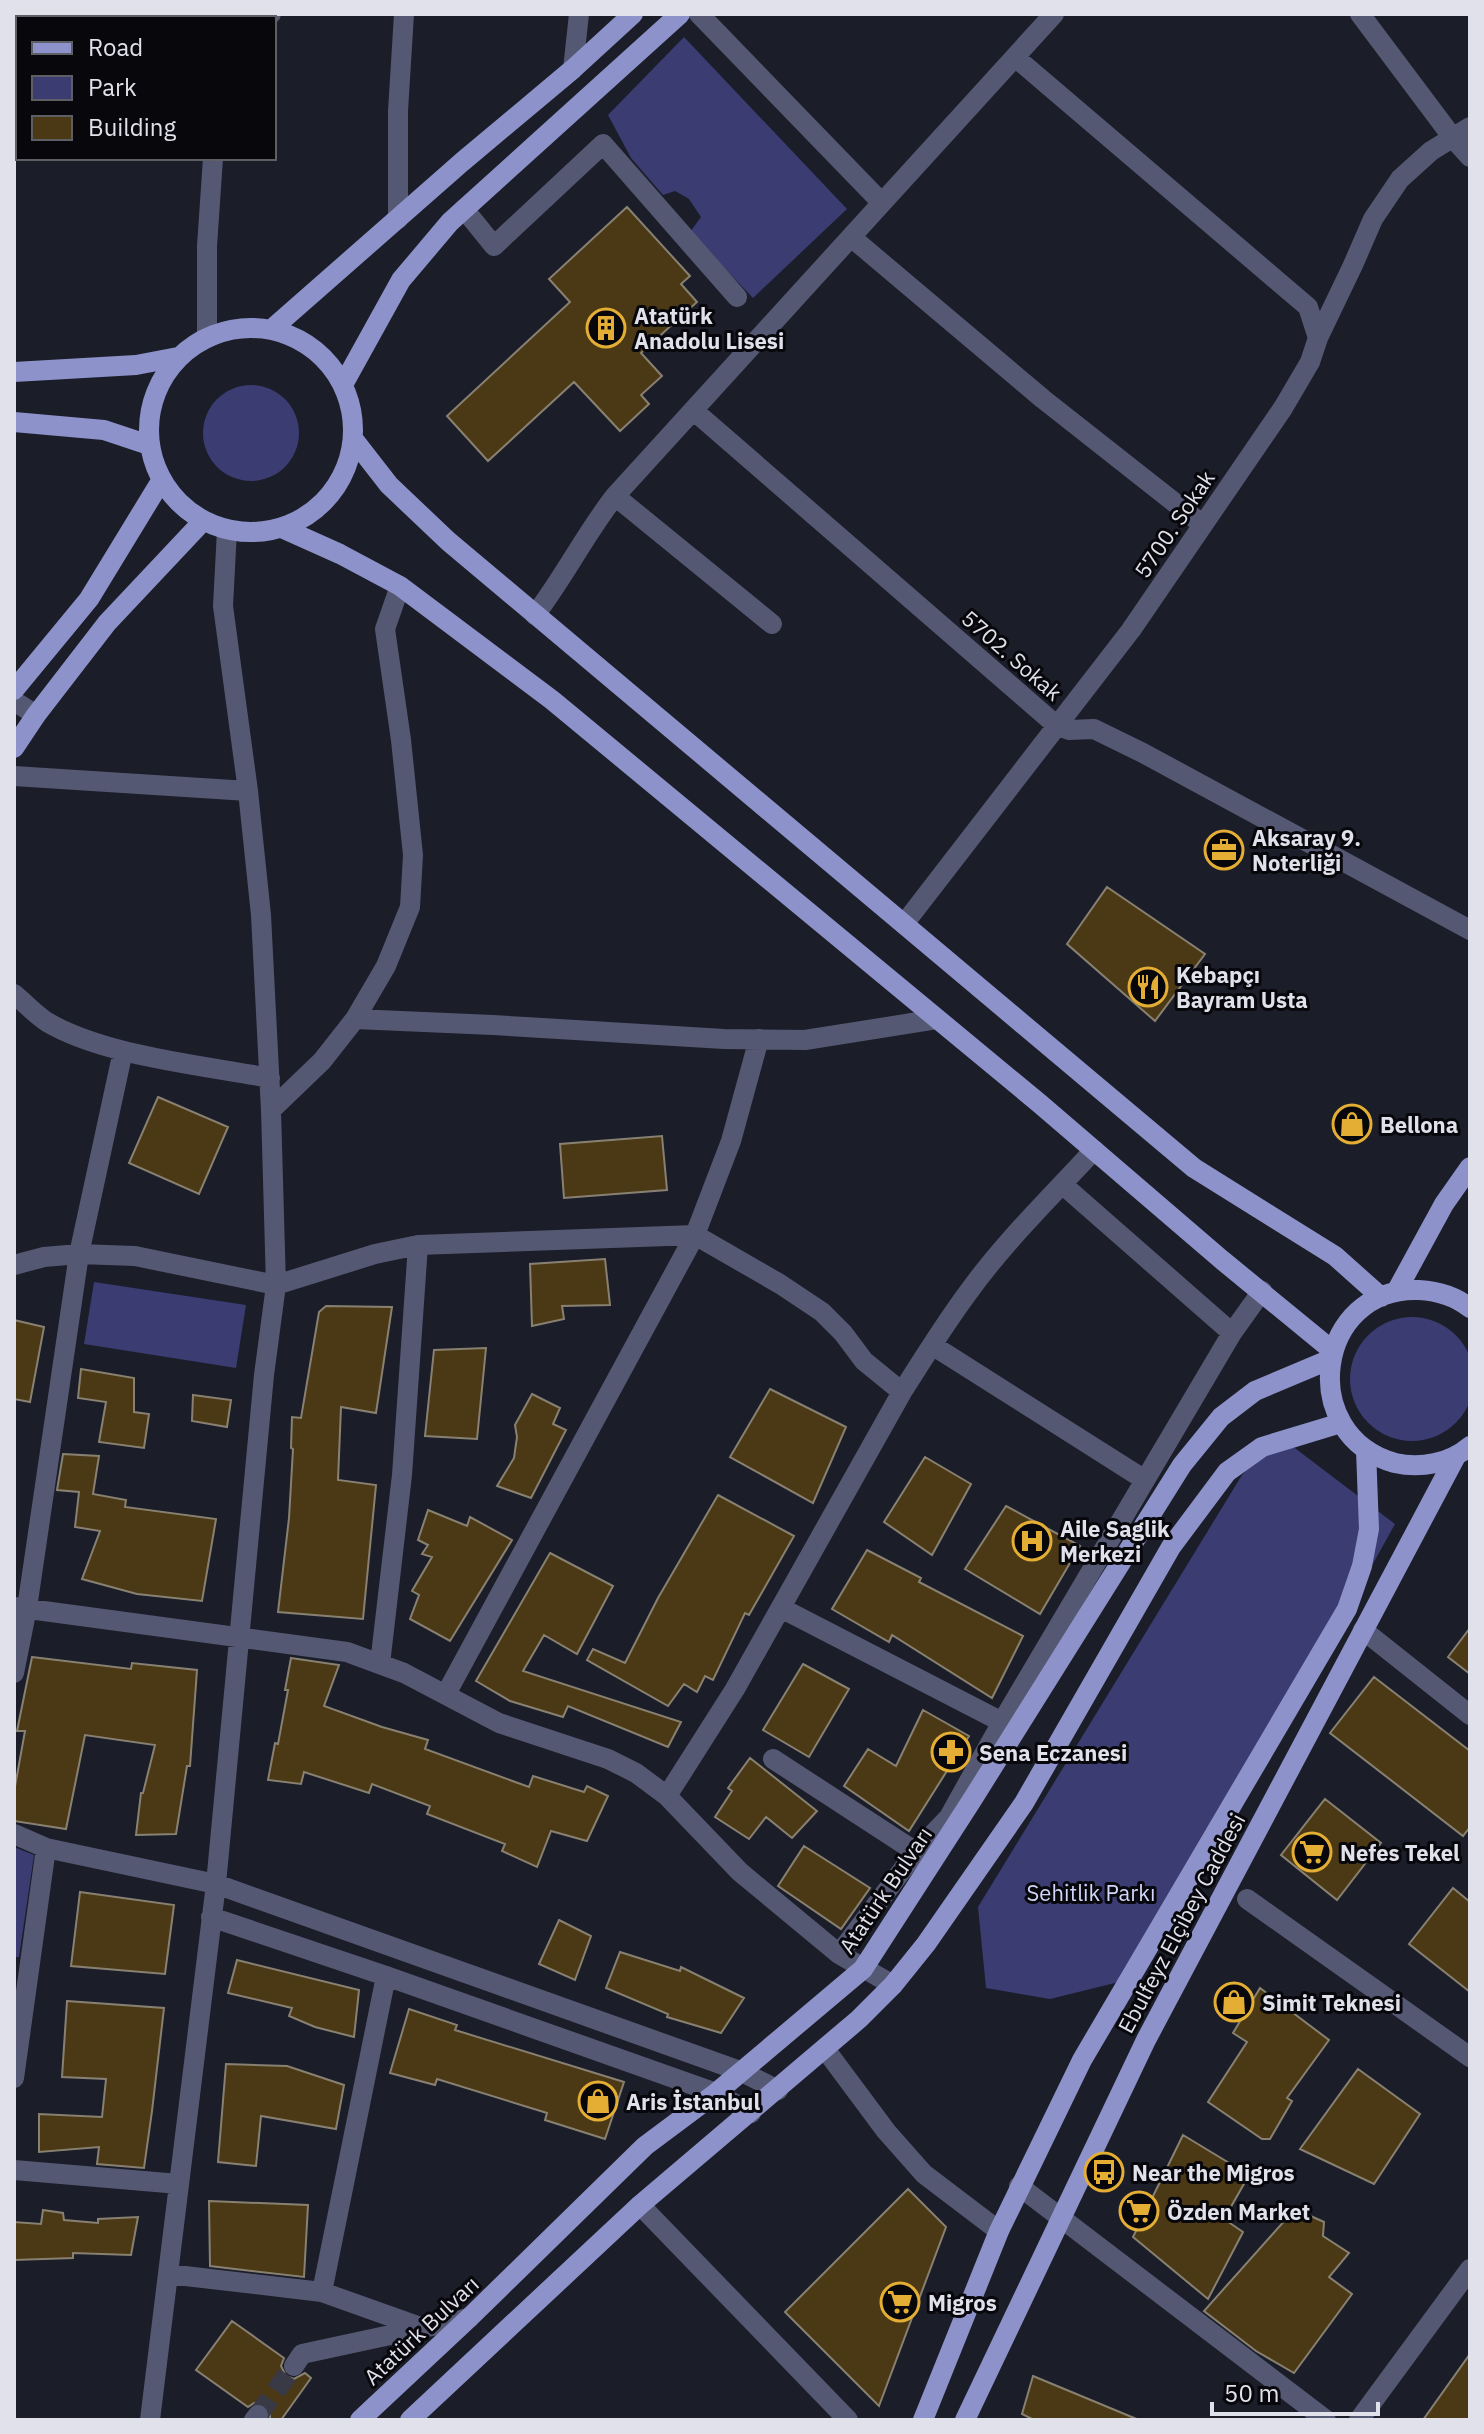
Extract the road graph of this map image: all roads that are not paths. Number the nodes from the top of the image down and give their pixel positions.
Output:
1 (404, 14) edge
2 (579, 14) edge
3 (633, 14) edge
4 (680, 14) edge
5 (699, 14) edge
6 (1054, 14) edge
7 (1360, 14) edge
8 (14, 22) edge
9 (16, 42) edge
10 (1015, 57) junction
11 (573, 69) junction
12 (1462, 132) edge
13 (1470, 157) edge
14 (213, 160) edge
15 (882, 203) junction
16 (464, 209) junction
17 (398, 219) junction
18 (851, 237) junction
19 (737, 297) dead end
20 (273, 328) junction
21 (207, 336) junction
22 (1318, 338) junction
23 (178, 357) junction
24 (14, 372) edge
25 (344, 383) junction
26 (693, 410) junction
27 (14, 422) edge
28 (354, 440) junction
29 (149, 445) junction
30 (161, 481) junction
31 (615, 496) junction
32 (203, 521) junction
33 (1203, 525) junction
34 (282, 528) junction
35 (227, 530) junction
36 (400, 586) junction
37 (535, 615) junction
38 (772, 624) dead end
39 (14, 690) edge
40 (14, 701) edge
41 (36, 715) junction
42 (1056, 725) junction
43 (14, 748) edge
44 (14, 776) edge
45 (248, 791) junction
46 (904, 924) junction
47 (1470, 930) edge
48 (14, 994) edge
49 (355, 1019) junction
50 (937, 1019) junction
51 (759, 1039) junction
52 (123, 1051) junction
53 (270, 1078) junction
54 (271, 1110) junction
55 (1094, 1150) junction
56 (1470, 1167) edge
57 (1062, 1184) junction
58 (695, 1235) junction
59 (418, 1245) junction
60 (79, 1254) junction
61 (14, 1265) edge
62 (276, 1285) junction
63 (1262, 1291) junction
64 (1388, 1295) junction
65 (1470, 1308) edge
66 (1232, 1333) junction
67 (932, 1345) junction
68 (1332, 1355) junction
69 (902, 1392) junction
70 (1341, 1423) junction
71 (1366, 1450) junction
72 (1465, 1452) edge
73 (1145, 1480) junction
74 (20, 1607) edge
75 (781, 1608) junction
76 (1363, 1630) junction
77 (239, 1636) junction
78 (380, 1664) junction
79 (14, 1673) edge
80 (446, 1694) junction
81 (1470, 1715) edge
82 (1002, 1722) junction
83 (773, 1759) dead end
84 (667, 1796) junction
85 (14, 1834) edge
86 (46, 1848) junction
87 (916, 1852) junction
88 (216, 1884) junction
89 (1247, 1899) dead end
90 (211, 1917) junction
91 (839, 1954) junction
92 (863, 1969) junction
93 (20, 1972) edge
94 (386, 1976) junction
95 (893, 1985) junction
96 (825, 2049) junction
97 (1470, 2057) edge
98 (740, 2071) junction
99 (14, 2078) edge
100 (778, 2090) junction
101 (716, 2093) junction
102 (751, 2113) junction
103 (14, 2170) edge
104 (179, 2184) junction
105 (1019, 2186) junction
106 (640, 2205) junction
107 (1059, 2218) junction
108 (999, 2231) junction
109 (1470, 2269) edge
110 (168, 2274) junction
111 (322, 2292) junction
112 (469, 2318) junction
113 (423, 2328) junction
114 (294, 2366) tunnel mouth
115 (150, 2420) edge
116 (360, 2420) edge
117 (410, 2420) edge
118 (848, 2420) edge
119 (923, 2420) edge
120 (965, 2420) edge
121 (1326, 2420) edge
122 (1359, 2420) edge

1 - 17 street
2 - 11 street
3 - 11 main road
4 - 16 main road
5 - 15 street
6 - 10 street
7 - 12 street
8 - 9 street
10 - 15 street
10 - 22 street
11 - 17 main road
12 - 13 street
12 - 22 street, 5700. Sokak
14 - 21 street
15 - 18 street
16 - 19 street
16 - 25 main road
17 - 20 main road
18 - 26 street
18 - 33 street
20 - 21 main road
20 - 25 main road
21 - 23 main road
22 - 33 street, 5700. Sokak
23 - 24 main road
23 - 29 main road
25 - 28 main road
26 - 31 street
26 - 42 street, 5702. Sokak
27 - 29 main road
28 - 34 main road
28 - 37 main road
29 - 30 main road
30 - 32 main road
30 - 39 main road
31 - 37 street
31 - 38 street
32 - 35 main road
32 - 41 main road
33 - 42 street, 5700. Sokak
34 - 35 main road
34 - 36 main road
35 - 45 street
36 - 49 street
36 - 50 main road
37 - 46 main road
40 - 41 street
41 - 43 main road
42 - 46 street, 5700. Sokak
42 - 47 street, 5702. Sokak
44 - 45 street
45 - 53 street
46 - 64 main road
48 - 52 street
49 - 51 street
49 - 54 street
50 - 51 street
50 - 55 main road
51 - 58 street
52 - 53 street
52 - 60 street
53 - 54 street
54 - 62 street
55 - 57 street
55 - 63 main road
56 - 64 main road
57 - 66 street
57 - 67 street
58 - 59 street
58 - 69 street
58 - 80 street
59 - 62 street
59 - 78 street
60 - 61 street
60 - 62 street
60 - 74 street
62 - 77 street
63 - 66 street
63 - 68 main road
64 - 65 main road
64 - 68 main road
66 - 73 street
67 - 69 street
67 - 73 street
68 - 70 main road
68 - 92 main road, Atatürk Bulvarı
69 - 75 street
70 - 71 main road
70 - 95 main road
71 - 72 main road
71 - 105 main road, Ebulfeyz Elçibey Caddesi
72 - 76 main road, Ebulfeyz Elçibey Caddesi
73 - 82 street
74 - 77 street
74 - 79 street
75 - 82 street
75 - 84 street
76 - 81 street
76 - 107 main road, Ebulfeyz Elçibey Caddesi
77 - 78 street
77 - 88 street
78 - 80 street
80 - 84 street
82 - 87 street
83 - 87 street
84 - 91 street
85 - 86 street
86 - 88 street
86 - 93 street
87 - 91 street
88 - 90 street
88 - 98 street
89 - 97 street
90 - 94 street
90 - 104 street
91 - 92 street
92 - 95 street
92 - 98 main road, Atatürk Bulvarı
93 - 99 street
94 - 101 street
94 - 111 street
95 - 96 main road
96 - 100 main road
96 - 108 street
98 - 100 street
98 - 101 main road, Atatürk Bulvarı
100 - 102 main road
101 - 102 street
101 - 112 main road, Atatürk Bulvarı
102 - 106 main road
103 - 104 street
104 - 110 street
105 - 107 street
105 - 108 main road, Ebulfeyz Elçibey Caddesi
106 - 117 main road
106 - 118 street
107 - 120 main road, Ebulfeyz Elçibey Caddesi
107 - 121 street
108 - 119 main road, Ebulfeyz Elçibey Caddesi
109 - 122 street
110 - 111 street
110 - 115 street
111 - 113 street
112 - 113 street
112 - 116 main road, Atatürk Bulvarı
113 - 114 street

